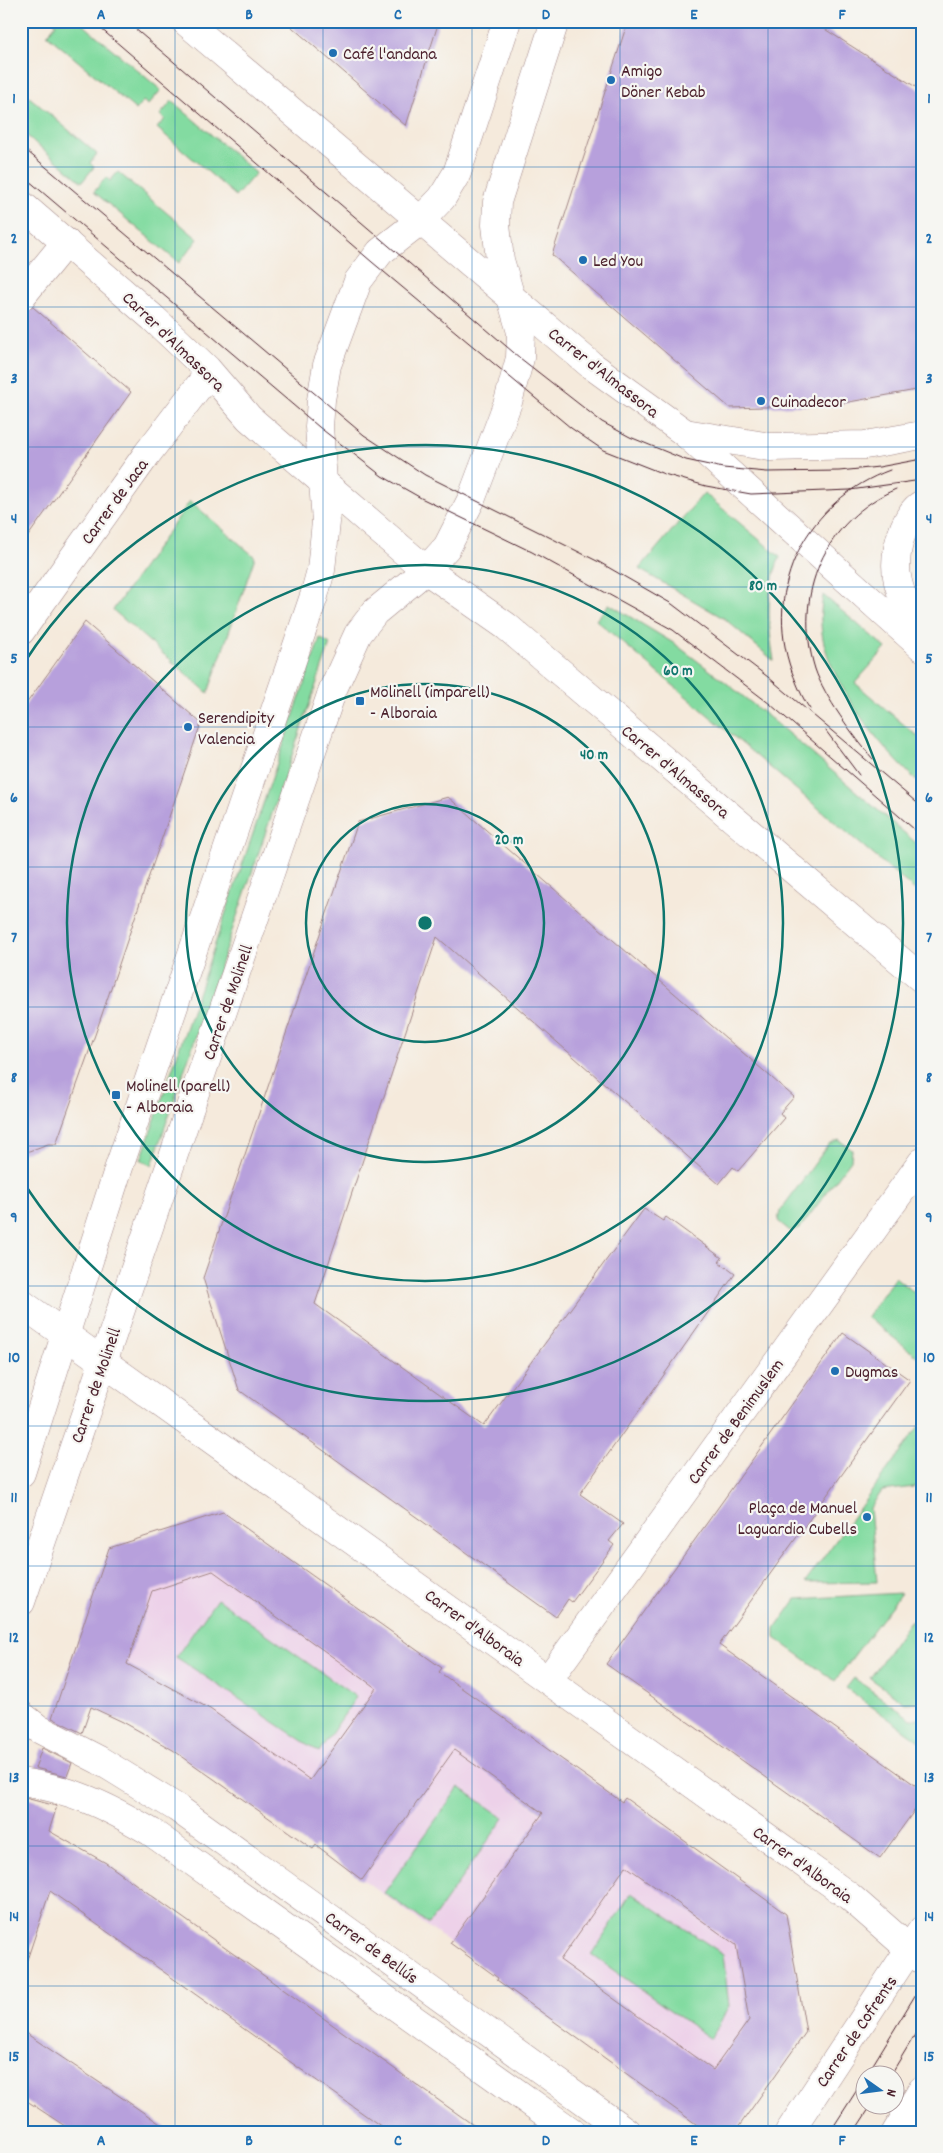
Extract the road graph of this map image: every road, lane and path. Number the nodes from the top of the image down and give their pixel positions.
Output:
1 (185, 21) edge
2 (507, 21) edge
3 (555, 21) edge
4 (21, 204) edge
5 (421, 220) junction
6 (66, 242) junction
7 (509, 296) junction
8 (21, 297) edge
9 (209, 372) junction
10 (685, 433) junction
11 (922, 435) edge
12 (323, 482) junction
13 (922, 504) edge
14 (426, 570) junction
15 (21, 631) edge
16 (922, 635) edge
17 (922, 648) edge
18 (922, 980) edge
19 (922, 1162) edge
20 (21, 1303) edge
21 (65, 1334) junction
22 (103, 1362) junction
23 (21, 1473) edge
24 (21, 1602) edge
25 (548, 1680) junction
26 (21, 1715) edge
27 (114, 1768) junction
28 (21, 1782) edge
29 (95, 1801) junction
30 (918, 1947) edge
31 (922, 2090) edge
32 (572, 2132) edge
33 (627, 2132) edge
34 (789, 2132) edge
35 (896, 2132) edge

1 - 5 street, Carrer d'Almassora
2 - 5 street
3 - 7 street
4 - 6 street, Carrer d'Almassora
5 - 7 street, Carrer d'Almassora
5 - 12 street
6 - 8 street
6 - 9 street, Carrer d'Almassora
7 - 10 street, Carrer d'Almassora
7 - 14 street, Carrer d'Almassora
9 - 12 street, Carrer d'Almassora
9 - 15 street, Carrer de Jaca
10 - 11 street
10 - 17 street, Carrer d'Almassora
12 - 14 street, Carrer d'Almassora
12 - 21 street
13 - 16 street
14 - 18 street, Carrer d'Almassora
14 - 22 street, Carrer de Molinell
19 - 25 street, Carrer de Benimuslem
20 - 21 street, Carrer d'Alboraia
21 - 22 street, Carrer d'Alboraia
21 - 23 street
22 - 24 street, Carrer de Molinell
22 - 25 street, Carrer d'Alboraia
25 - 30 street, Carrer d'Alboraia
26 - 27 street, Carrer de Bellús
27 - 29 street
27 - 33 street, Carrer de Bellús
28 - 29 street, Carrer de Bellús
29 - 32 street, Carrer de Bellús
30 - 34 street, Carrer de Cofrents
31 - 35 street

